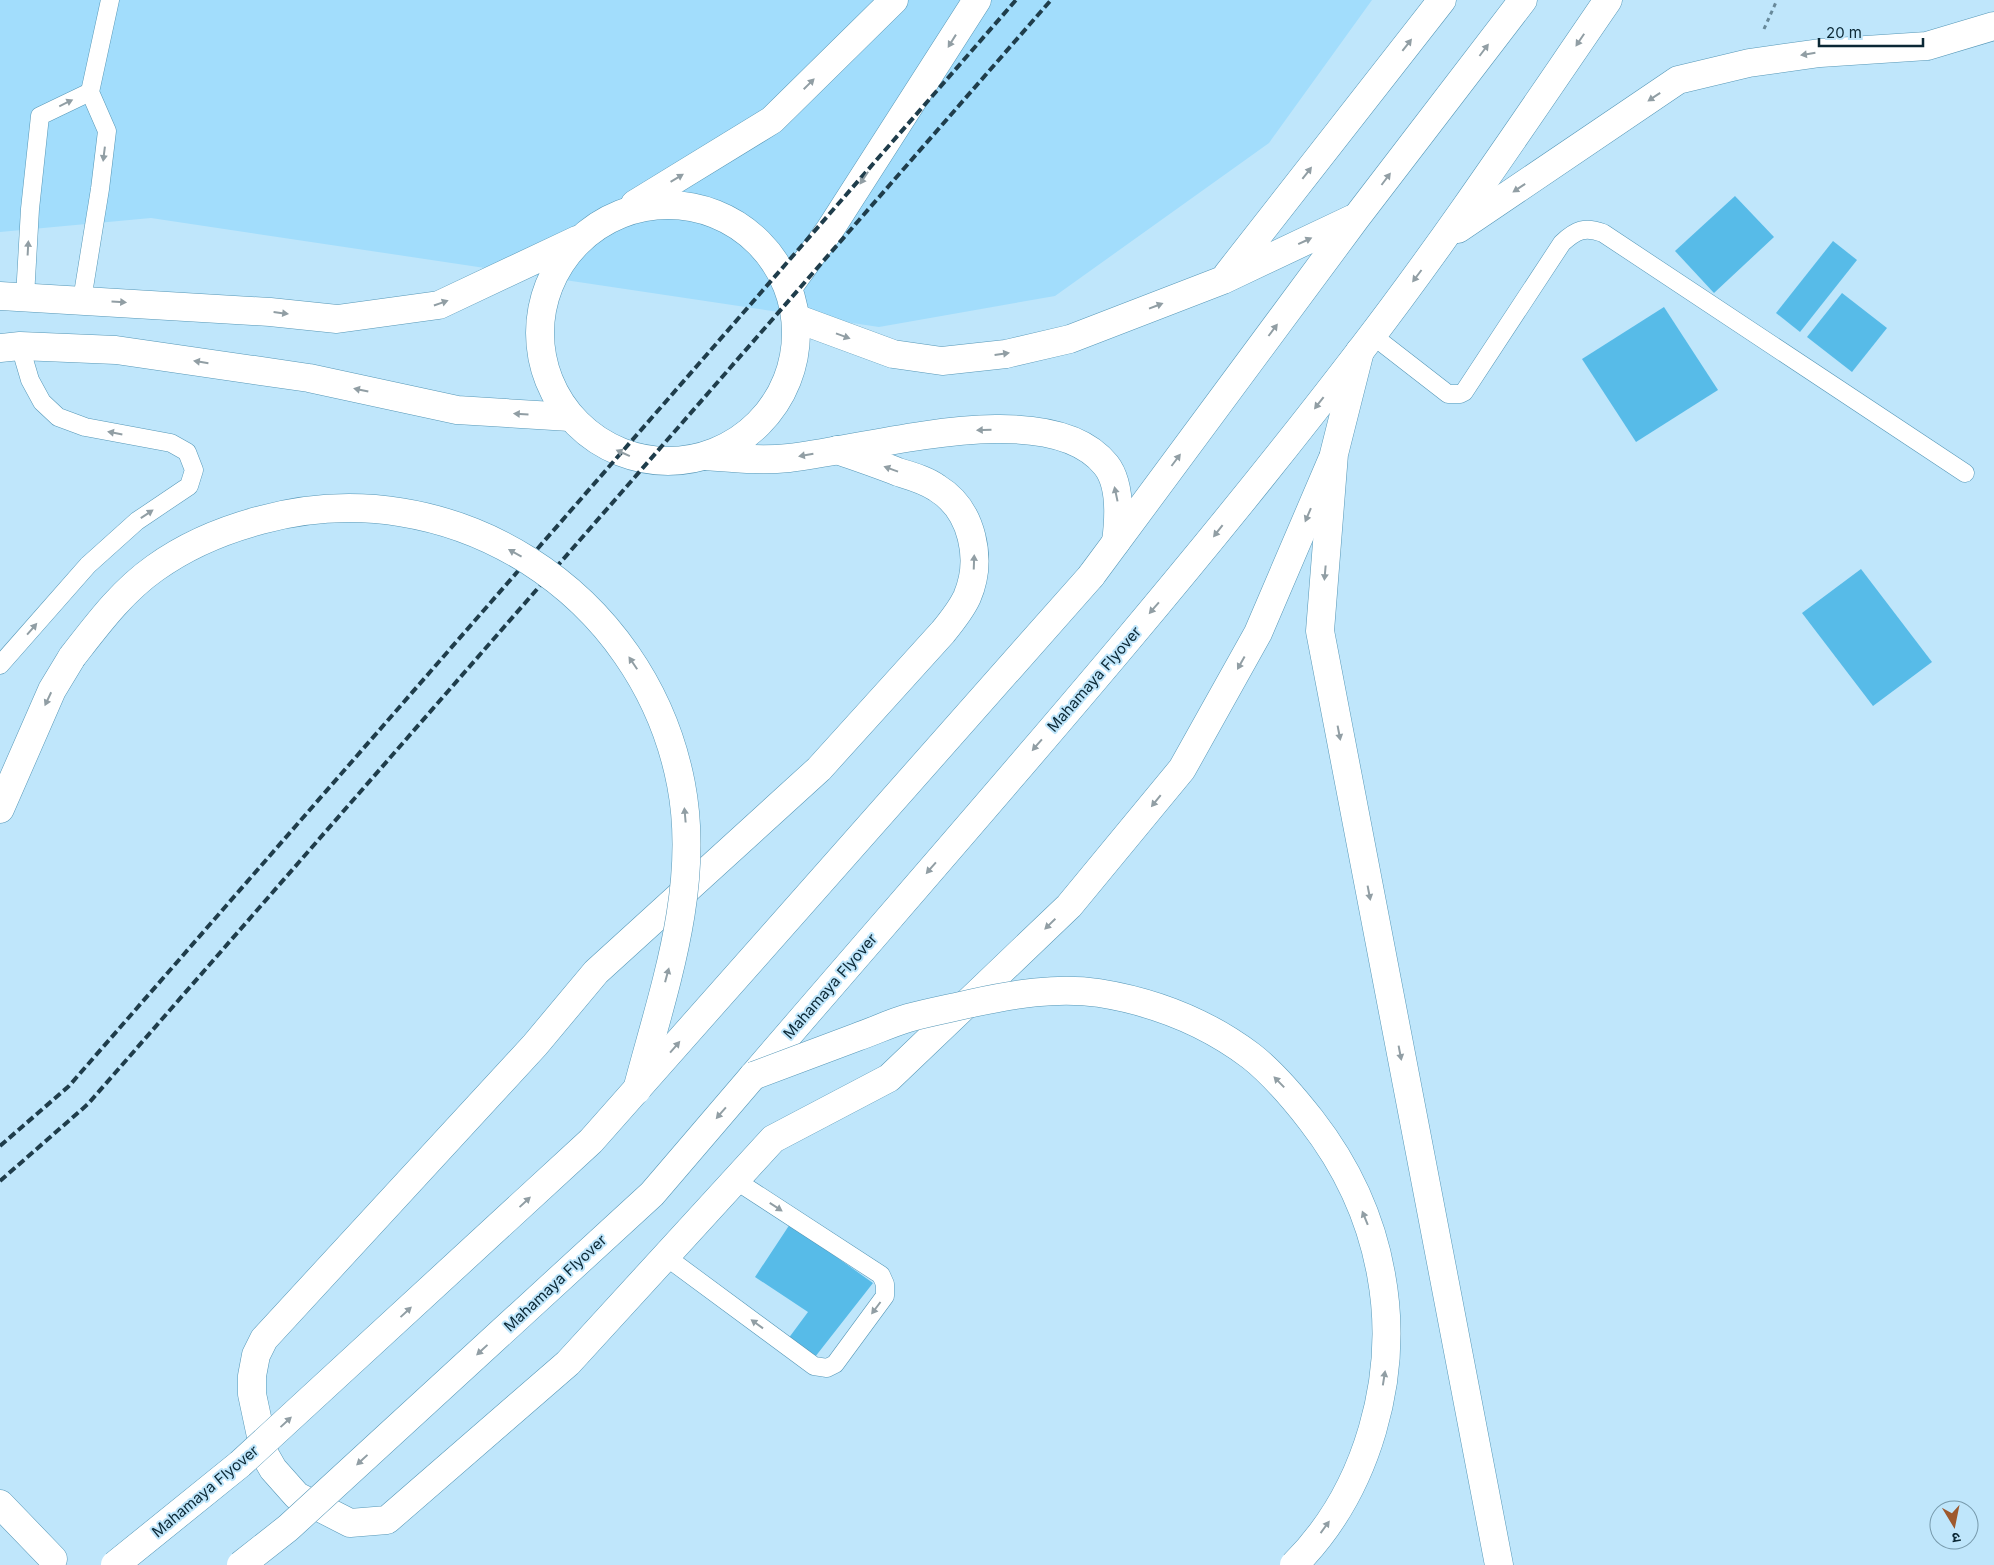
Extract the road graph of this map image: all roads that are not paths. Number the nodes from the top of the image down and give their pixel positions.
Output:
1 (110, 0) edge
2 (894, 0) edge
3 (978, 0) edge
4 (1442, 0) edge
5 (1523, 0) edge
6 (1608, 0) edge
7 (1994, 26) edge
8 (90, 92) junction
9 (620, 212) junction
10 (1356, 218) junction
11 (1446, 237) junction
12 (579, 239) junction
13 (1223, 280) junction
14 (789, 286) junction
15 (13, 296) edge
16 (82, 300) junction
17 (798, 319) junction
18 (1366, 343) junction
19 (10, 346) edge
20 (570, 417) junction
21 (836, 450) junction
22 (1334, 454) junction
23 (706, 456) junction
24 (1965, 474) dead end
25 (1116, 542) junction
26 (0, 665) edge
27 (0, 809) edge
28 (753, 1076) junction
29 (637, 1090) junction
30 (735, 1180) junction
31 (665, 1256) junction
32 (0, 1504) edge
33 (0, 1521) edge
34 (56, 1562) edge
35 (114, 1565) edge
36 (241, 1565) edge
37 (1294, 1565) edge
38 (1499, 1565) edge

1 - 8 lane
9 -> 2 main road
3 -> 14 main road
13 -> 4 main road
10 -> 5 main road, Mahamaya Flyover
6 -> 11 main road, Mahamaya Flyover
7 -> 11 main road
15 -> 8 lane
8 -> 16 lane
9 - 12 main road
9 - 14 main road
13 -> 10 main road
25 -> 10 main road, Mahamaya Flyover
11 -> 18 main road, Mahamaya Flyover
16 -> 12 main road
12 - 20 main road
17 -> 13 main road
14 - 17 main road
15 - 16 main road
17 - 23 main road
18 - 22 main road
18 - 24 lane
18 -> 28 main road, Mahamaya Flyover
20 -> 19 main road
26 -> 19 lane
23 -> 20 main road
21 -> 23 main road
25 -> 21 main road
31 -> 21 main road
22 -> 30 main road
22 -> 38 main road
29 -> 25 main road, Mahamaya Flyover, bridge
29 -> 27 main road, bridge
28 -> 36 main road, Mahamaya Flyover, bridge
37 -> 28 main road, bridge
35 -> 29 main road, Mahamaya Flyover, bridge
30 - 31 main road
30 -> 31 lane
32 - 34 main road
33 - 34 main road

